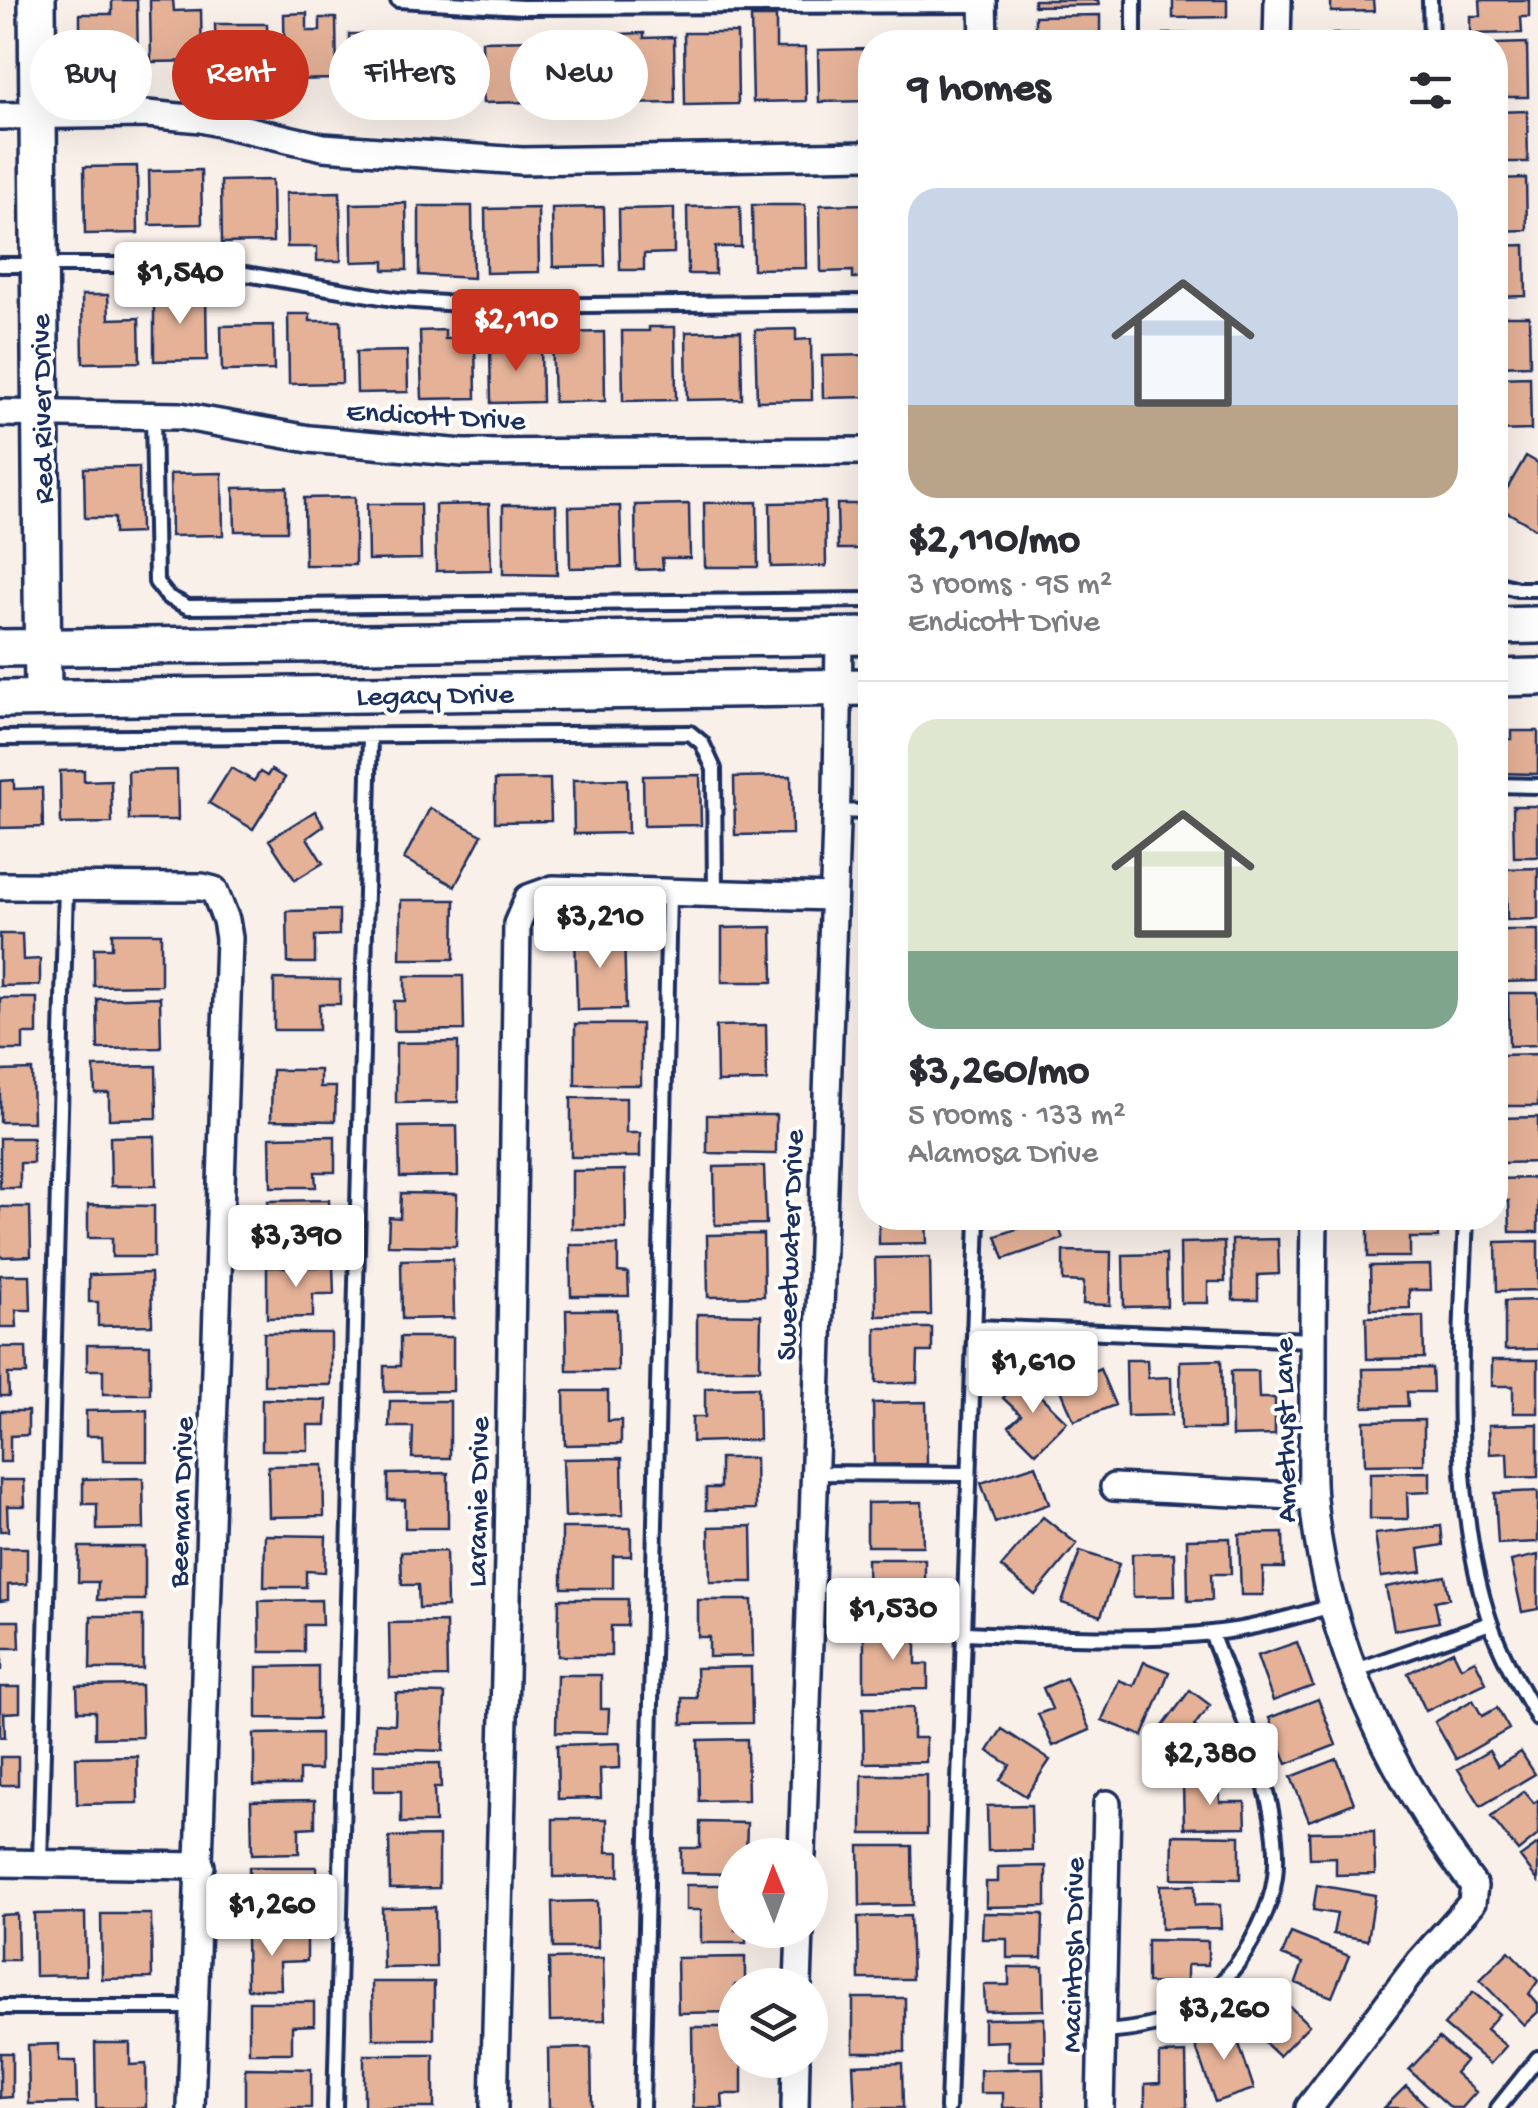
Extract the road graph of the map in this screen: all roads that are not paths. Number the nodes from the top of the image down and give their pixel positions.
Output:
1 (37, 0) edge
2 (398, 0) edge
3 (1134, 0) edge
4 (1278, 0) edge
5 (1430, 0) edge
6 (984, 3) edge
7 (37, 30) edge
8 (984, 30) edge
9 (1134, 30) edge
10 (1277, 30) edge
11 (1431, 30) edge
12 (152, 114) edge
13 (0, 116) edge
14 (30, 116) edge
15 (38, 120) edge
16 (858, 154) edge
17 (38, 264) junction
18 (0, 265) edge
19 (858, 302) edge
20 (0, 413) edge
21 (39, 414) junction
22 (153, 414) junction
23 (858, 451) edge
24 (1508, 587) edge
25 (1538, 589) edge
26 (858, 600) edge
27 (1538, 625) edge
28 (1508, 626) edge
29 (854, 636) edge
30 (0, 648) edge
31 (43, 648) junction
32 (1538, 677) edge
33 (1508, 678) edge
34 (854, 687) edge
35 (43, 698) junction
36 (0, 699) edge
37 (370, 736) junction
38 (0, 738) edge
39 (1508, 785) edge
40 (1538, 786) edge
41 (836, 811) junction
42 (858, 812) edge
43 (0, 886) edge
44 (66, 886) junction
45 (669, 893) junction
46 (715, 894) junction
47 (833, 897) junction
48 (978, 1230) edge
49 (1314, 1230) edge
50 (1465, 1230) edge
51 (974, 1326) junction
52 (1313, 1340) junction
53 (812, 1473) junction
54 (969, 1474) junction
55 (1114, 1487) dead end
56 (1312, 1497) junction
57 (1333, 1606) junction
58 (1490, 1623) junction
59 (964, 1633) junction
60 (1210, 1633) junction
61 (1354, 1671) junction
62 (1538, 1718) edge
63 (1107, 1804) dead end
64 (802, 1838) edge
65 (0, 1863) edge
66 (40, 1864) junction
67 (200, 1866) junction
68 (196, 2007) junction
69 (0, 2008) edge
70 (1102, 2032) junction
71 (1538, 2058) edge
72 (796, 2078) edge
73 (191, 2108) edge
74 (335, 2108) edge
75 (494, 2108) edge
76 (642, 2108) edge
77 (795, 2108) edge
78 (948, 2108) edge
79 (1100, 2108) edge
80 (1309, 2108) edge
81 (1498, 2108) edge

1 - 7 main road, Red River Drive
2 - 6 lane
3 - 9 lane
4 - 10 street
5 - 11 lane
6 - 8 street
12 - 16 street
13 - 14 street
15 - 17 main road, Red River Drive
17 - 18 lane
17 - 19 lane
17 - 21 main road, Red River Drive
20 - 21 street, Endicott Drive
21 - 22 street, Endicott Drive
21 - 31 main road, Red River Drive
22 - 23 street, Endicott Drive
22 - 26 lane
24 - 25 lane
27 - 28 main road
29 - 31 main road, Legacy Drive
29 - 34 street, Sweetwater Drive
30 - 31 main road, Legacy Drive
31 - 35 main road, Red River Drive
32 - 33 main road
34 - 35 main road, Legacy Drive
34 - 41 street, Sweetwater Drive
35 - 36 main road, Legacy Drive
37 - 38 lane
37 - 46 lane
37 - 74 lane
39 - 40 lane
41 - 42 lane
41 - 47 street, Sweetwater Drive
43 - 44 street
44 - 66 lane
44 - 67 street, Beeman Drive
45 - 46 street
45 - 75 street, Laramie Drive
45 - 76 lane
46 - 47 street
47 - 53 street, Sweetwater Drive
48 - 51 lane
49 - 52 street, Amethyst Lane
50 - 58 lane
51 - 52 lane
51 - 54 lane
52 - 56 street, Amethyst Lane
53 - 54 lane
53 - 64 street, Sweetwater Drive
54 - 59 lane
55 - 56 street
56 - 57 street, Amethyst Lane
57 - 60 lane
57 - 61 street, Amethyst Lane
58 - 61 lane
58 - 62 lane
59 - 60 lane
59 - 78 lane
60 - 70 lane
61 - 80 street, Amethyst Lane
63 - 70 street, Macintosh Drive
65 - 66 street
66 - 67 street
67 - 68 street, Beeman Drive
68 - 69 lane
68 - 73 street, Beeman Drive
70 - 79 street, Macintosh Drive
71 - 81 lane
72 - 77 street

